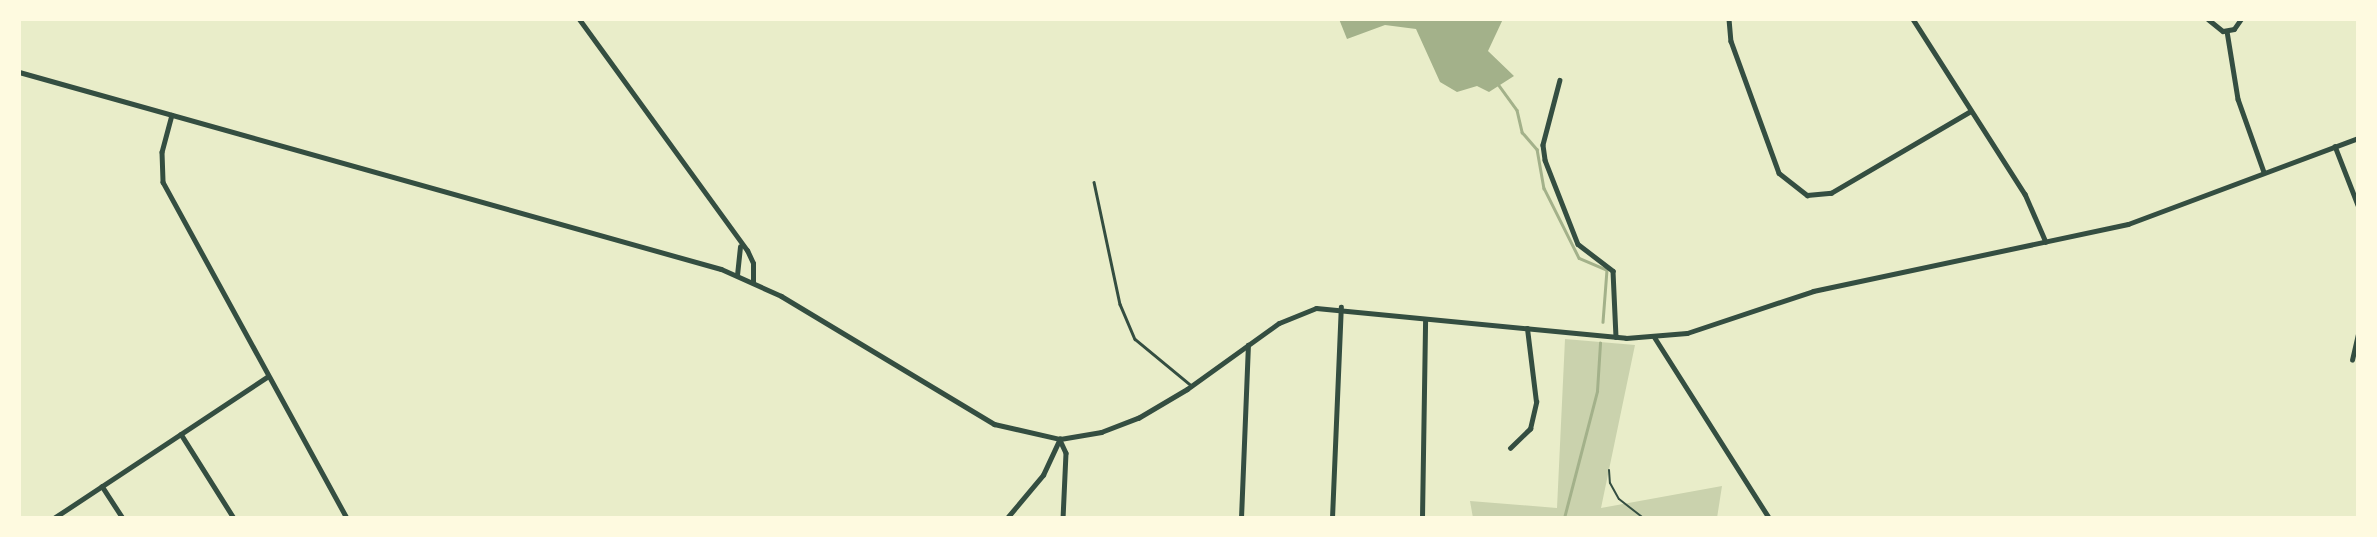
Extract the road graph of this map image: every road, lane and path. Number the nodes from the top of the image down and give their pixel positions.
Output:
1 (579, 19) edge
2 (1728, 19) edge
3 (1913, 19) edge
4 (2208, 19) edge
5 (2241, 19) edge
6 (2227, 31) junction
7 (19, 72) edge
8 (1560, 80) dead end
9 (1972, 111) junction
10 (172, 115) junction
11 (2358, 138) edge
12 (2334, 146) junction
13 (2264, 172) junction
14 (1094, 182) dead end
15 (2358, 205) edge
16 (740, 243) junction
17 (2046, 243) junction
18 (737, 275) junction
19 (753, 281) junction
20 (1341, 307) junction
21 (1425, 320) junction
22 (1527, 329) junction
23 (2358, 334) edge
24 (1616, 337) junction
25 (1654, 337) junction
26 (1248, 345) junction
27 (2352, 360) dead end
28 (267, 377) junction
29 (1192, 386) junction
30 (181, 434) junction
31 (1060, 439) junction
32 (1510, 448) dead end
33 (1609, 470) dead end
34 (102, 486) junction
35 (1770, 517) edge
36 (54, 518) edge
37 (123, 518) edge
38 (234, 518) edge
39 (347, 518) edge
40 (1007, 518) edge
41 (1063, 518) edge
42 (1241, 518) edge
43 (1332, 518) edge
44 (1422, 518) edge
45 (1643, 518) edge

1 - 16 street
2 - 9 street
3 - 9 street
4 - 6 street
5 - 6 street
6 - 13 street
7 - 10 street
8 - 24 street
9 - 17 street
10 - 18 street
10 - 28 street
11 - 12 street
12 - 13 street
12 - 15 street
13 - 17 street
14 - 29 lane
16 - 18 street
16 - 19 street
17 - 25 street
18 - 19 street
19 - 31 street
20 - 21 street
20 - 26 street
20 - 43 street
21 - 22 street
21 - 44 street
22 - 24 street
22 - 32 street
23 - 27 street
24 - 25 street
25 - 35 street
26 - 29 street
26 - 42 street
28 - 30 street
28 - 39 street
29 - 31 street
30 - 34 street
30 - 38 street
31 - 40 street
31 - 41 street
33 - 45 path
34 - 36 street
34 - 37 street

